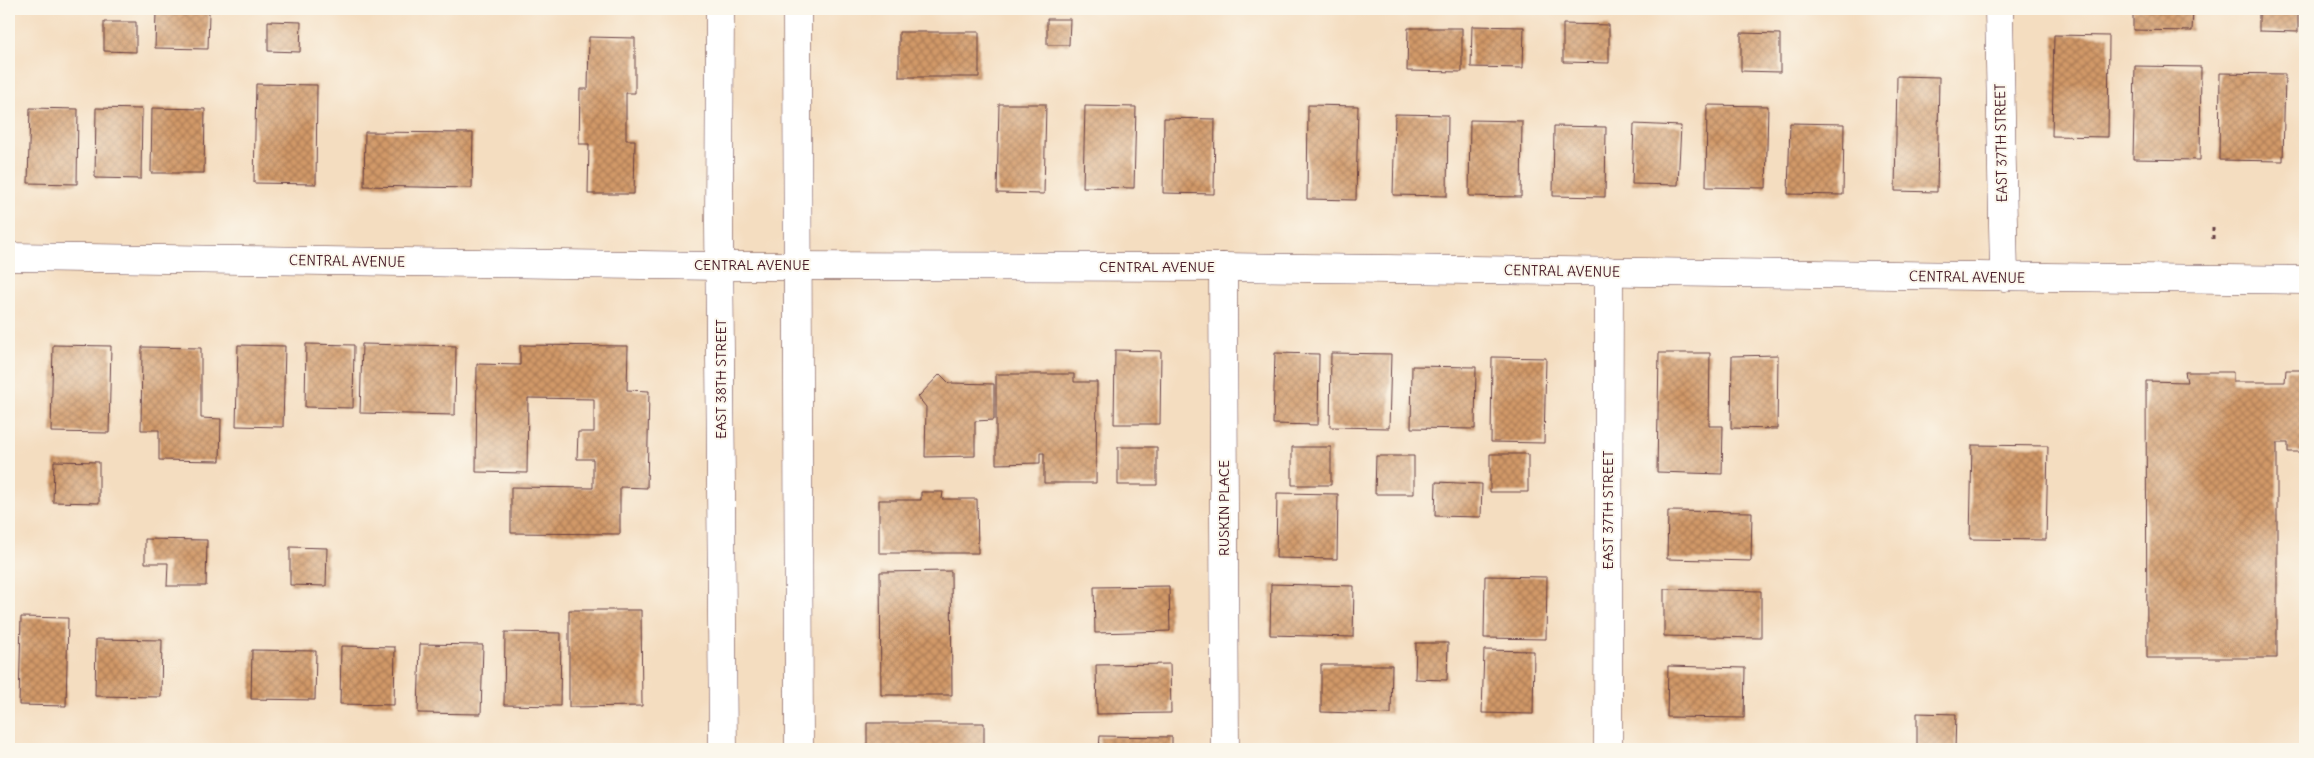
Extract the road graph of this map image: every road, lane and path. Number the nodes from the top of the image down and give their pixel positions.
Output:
1 (720, 9) edge
2 (797, 9) edge
3 (1999, 9) edge
4 (2213, 228) dead end
5 (2213, 239) dead end
6 (9, 257) edge
7 (797, 264) junction
8 (720, 266) junction
9 (1223, 267) junction
10 (1608, 271) junction
11 (2004, 278) junction
12 (2305, 280) edge
13 (723, 749) edge
14 (799, 749) edge
15 (1225, 749) edge
16 (1608, 749) edge

1 - 8 main road, EAST 38TH STREET
2 - 7 main road
3 - 11 main road, EAST 37TH STREET
4 - 5 path
6 - 8 main road, CENTRAL AVENUE
7 - 8 main road, CENTRAL AVENUE
7 - 9 main road, CENTRAL AVENUE
7 - 14 main road
8 - 13 main road, EAST 38TH STREET
9 - 10 main road, CENTRAL AVENUE
9 - 15 main road, RUSKIN PLACE
10 - 11 main road, CENTRAL AVENUE
10 - 16 main road, EAST 37TH STREET
11 - 12 main road, CENTRAL AVENUE

